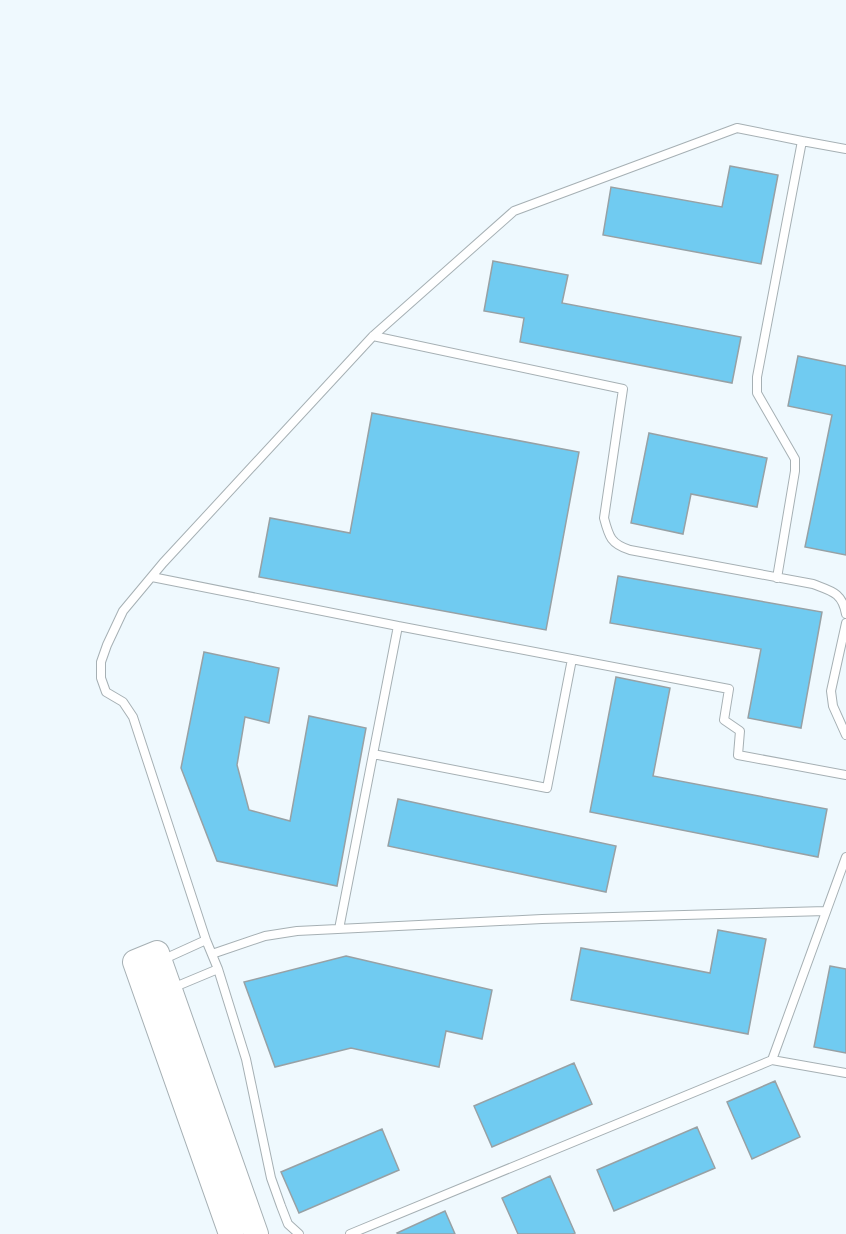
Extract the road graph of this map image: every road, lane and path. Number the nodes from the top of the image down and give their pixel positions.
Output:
1 (802, 141) junction
2 (846, 150) edge
3 (373, 336) junction
4 (152, 577) junction
5 (777, 578) junction
6 (846, 614) edge
7 (846, 623) edge
8 (398, 626) junction
9 (572, 659) junction
10 (846, 735) edge
11 (373, 754) junction
12 (846, 775) edge
13 (846, 857) edge
14 (826, 911) junction
15 (339, 929) junction
16 (206, 940) junction
17 (212, 954) junction
18 (160, 960) junction
19 (218, 969) junction
20 (170, 989) junction
21 (772, 1060) junction
22 (846, 1073) edge
23 (231, 1234) edge
24 (256, 1234) edge
25 (299, 1234) edge
26 (350, 1234) edge

1 - 2 lane
1 - 3 lane
1 - 5 lane
3 - 4 lane
3 - 5 lane
4 - 8 lane
4 - 16 lane
5 - 6 lane
7 - 10 lane
8 - 9 lane
8 - 11 lane
9 - 11 lane
9 - 12 lane
11 - 15 lane
13 - 14 lane
14 - 15 lane
14 - 21 lane
15 - 17 lane
16 - 17 lane
16 - 18 lane
17 - 19 lane
18 - 20 street
18 - 23 street
19 - 20 lane
19 - 25 lane
20 - 24 street
21 - 22 lane
21 - 26 lane

